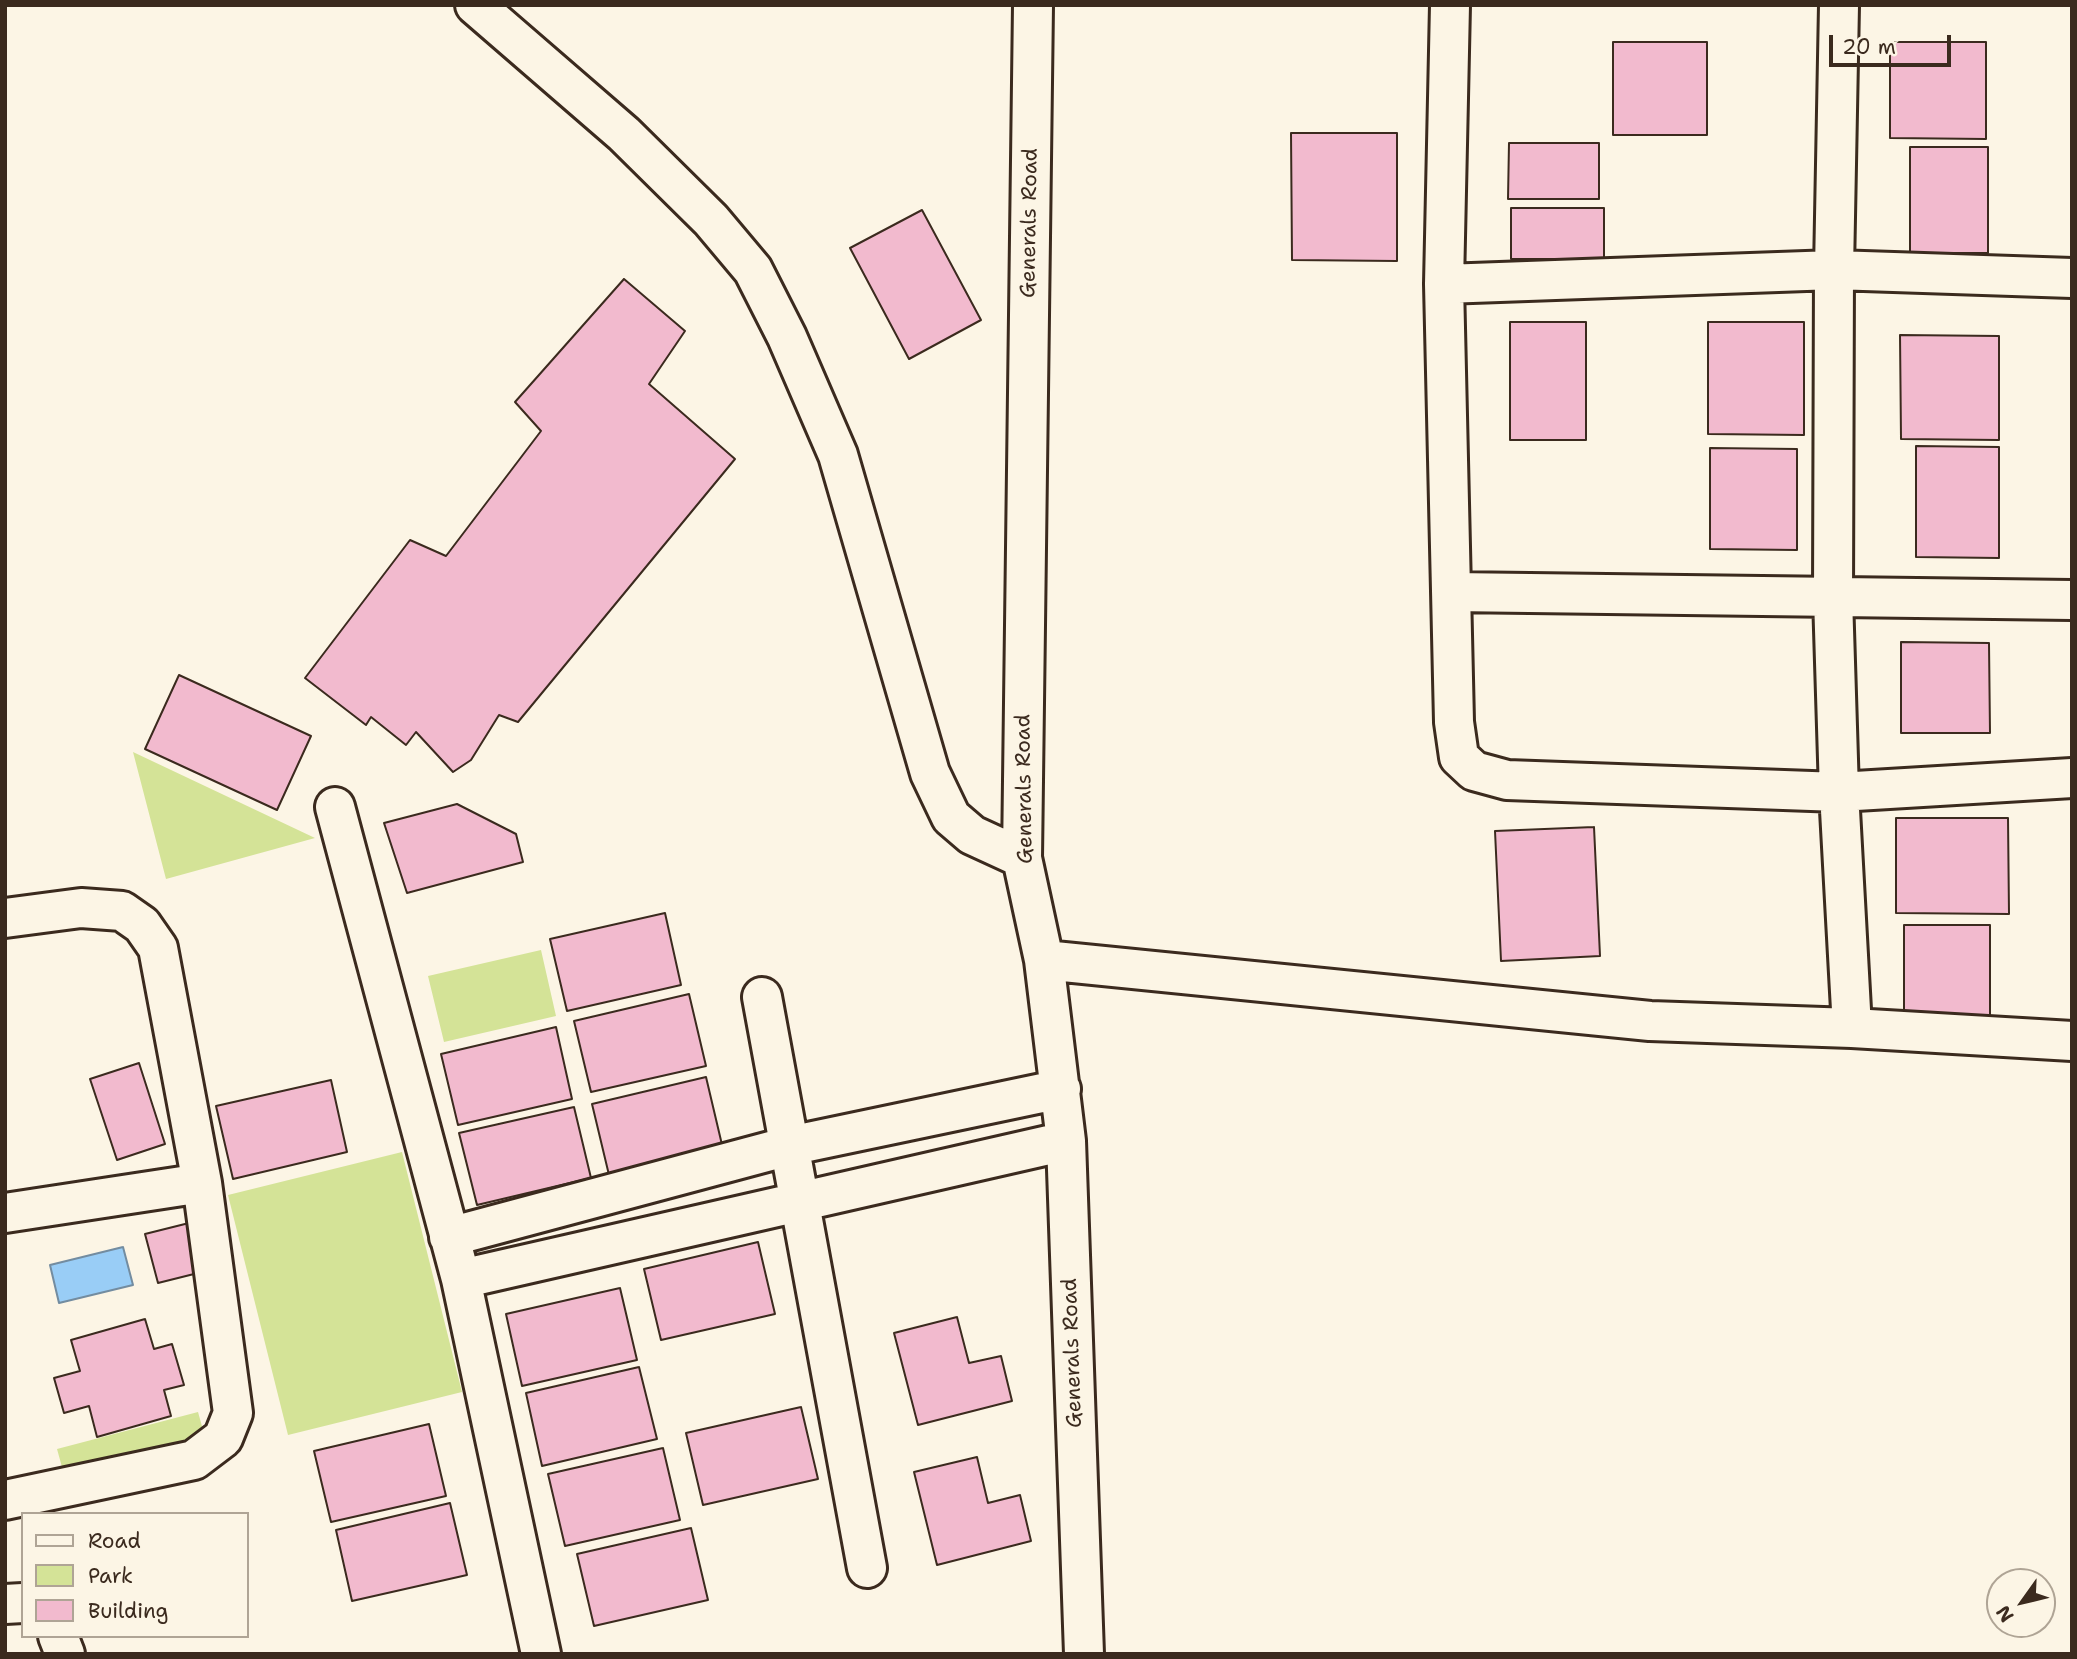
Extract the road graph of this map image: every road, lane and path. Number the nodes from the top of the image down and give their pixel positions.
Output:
1 (475, 5) edge
2 (1033, 5) edge
3 (1450, 5) edge
4 (1839, 5) edge
5 (1834, 270) junction
6 (2072, 278) edge
7 (1444, 284) junction
8 (1452, 592) junction
9 (1833, 597) junction
10 (2072, 600) edge
11 (2072, 778) edge
12 (1839, 792) junction
13 (335, 807) dead end
14 (1022, 858) junction
15 (5, 918) edge
16 (1045, 960) junction
17 (762, 997) dead end
18 (1852, 1028) junction
19 (2072, 1041) edge
20 (1061, 1089) junction
21 (1066, 1141) junction
22 (789, 1146) junction
23 (202, 1183) junction
24 (799, 1203) junction
25 (5, 1213) edge
26 (450, 1237) junction
27 (461, 1279) junction
28 (5, 1500) edge
29 (867, 1567) dead end
30 (541, 1654) edge
31 (1084, 1654) edge

1 - 14 street
2 - 14 street, Generals Road
3 - 7 street
4 - 5 street
5 - 6 street
5 - 7 street
5 - 9 street
7 - 8 street
8 - 9 street
8 - 12 street
9 - 10 street
9 - 12 street
11 - 12 street
12 - 18 street
13 - 26 street
14 - 16 street, Generals Road
15 - 23 street
16 - 18 street
16 - 20 street, Generals Road
17 - 22 street
18 - 19 street
20 - 21 street, Generals Road
20 - 22 street
21 - 24 street
21 - 31 street, Generals Road
22 - 24 street
22 - 26 street
23 - 25 street
23 - 28 street
24 - 27 street
24 - 29 street
26 - 27 street
27 - 30 street

